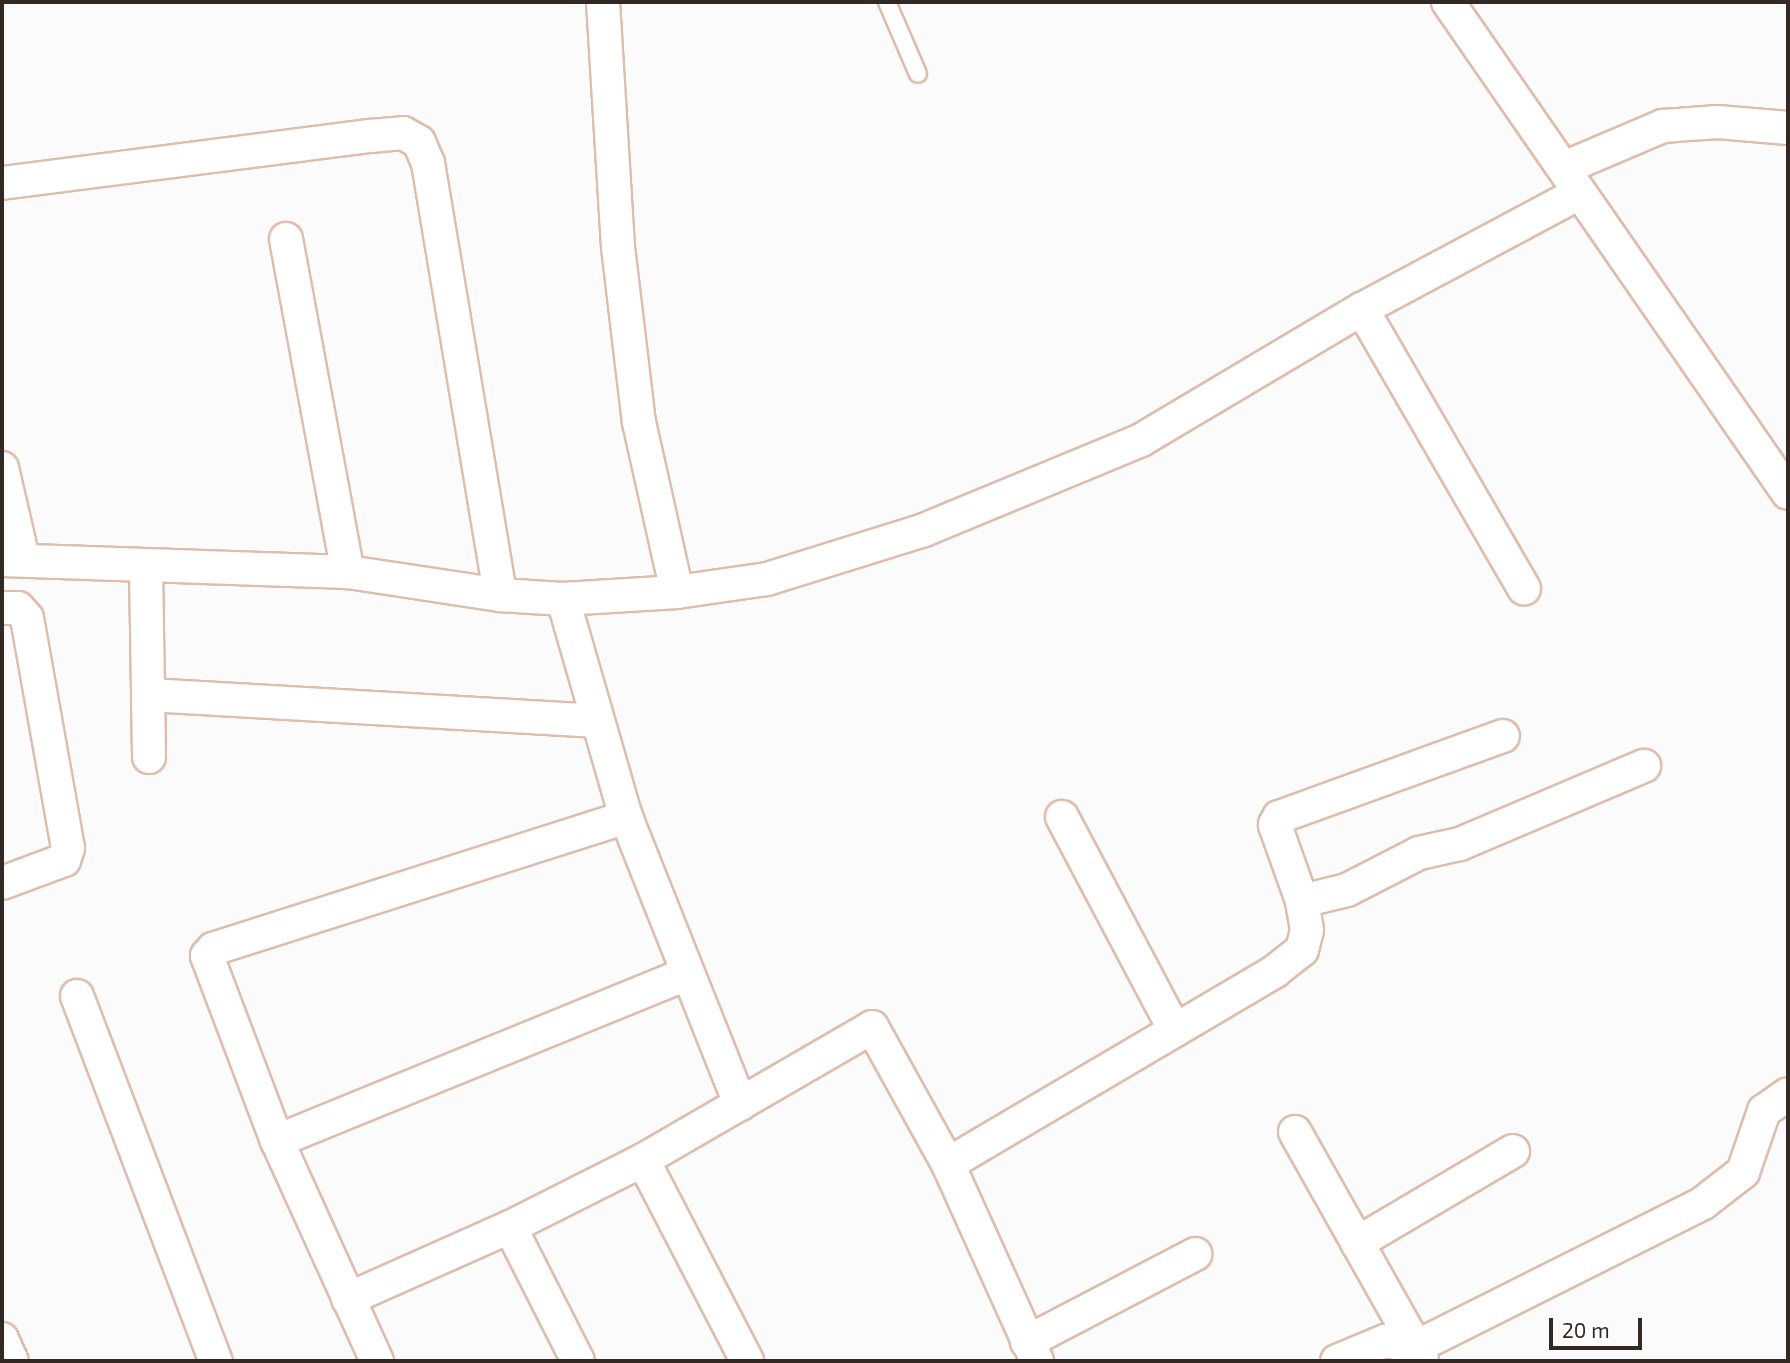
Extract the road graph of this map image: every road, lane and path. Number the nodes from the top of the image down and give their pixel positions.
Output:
1 (603, 2) edge
2 (887, 2) edge
3 (1448, 2) edge
4 (918, 74) dead end
5 (1788, 128) edge
6 (1571, 181) junction
7 (2, 183) edge
8 (286, 239) dead end
9 (1362, 309) junction
10 (2, 468) edge
11 (1788, 493) edge
12 (13, 560) edge
13 (146, 566) junction
14 (348, 572) junction
15 (1524, 589) dead end
16 (677, 592) junction
17 (500, 595) junction
18 (563, 599) junction
19 (2, 608) edge
20 (148, 695) junction
21 (595, 722) junction
22 (1503, 736) dead end
23 (149, 757) dead end
24 (1644, 766) dead end
25 (626, 817) junction
26 (1062, 817) dead end
27 (2, 883) edge
28 (1302, 901) junction
29 (687, 974) junction
30 (77, 996) dead end
31 (1175, 1030) junction
32 (1788, 1094) edge
33 (740, 1104) junction
34 (1295, 1132) dead end
35 (277, 1140) junction
36 (1513, 1152) dead end
37 (643, 1160) junction
38 (948, 1164) junction
39 (510, 1227) junction
40 (1357, 1242) junction
41 (1195, 1254) dead end
42 (348, 1299) junction
43 (2, 1339) edge
44 (1032, 1351) edge
45 (1420, 1354) edge
46 (12, 1361) edge
47 (216, 1361) edge
48 (377, 1361) edge
49 (578, 1361) edge
50 (747, 1361) edge
51 (1337, 1361) edge

1 - 16 street
2 - 4 lane
3 - 6 street
5 - 6 street
6 - 9 street
6 - 11 street
7 - 17 street
8 - 14 street
9 - 15 street
9 - 16 street
10 - 12 street
12 - 13 street
13 - 14 street
13 - 20 street
14 - 17 street
16 - 18 street
17 - 18 street
18 - 21 street
19 - 27 street
20 - 21 street
20 - 23 street
21 - 25 street
22 - 28 street
24 - 28 street
25 - 29 street
25 - 35 street
26 - 31 street
28 - 31 street
29 - 33 street
29 - 35 street
30 - 47 street
31 - 38 street
32 - 45 street
33 - 37 street
33 - 38 street
34 - 40 street
35 - 42 street
36 - 40 street
37 - 39 street
37 - 50 street
38 - 44 street
39 - 42 street
39 - 49 street
40 - 45 street
41 - 44 street
42 - 48 street
43 - 46 street
45 - 51 street

